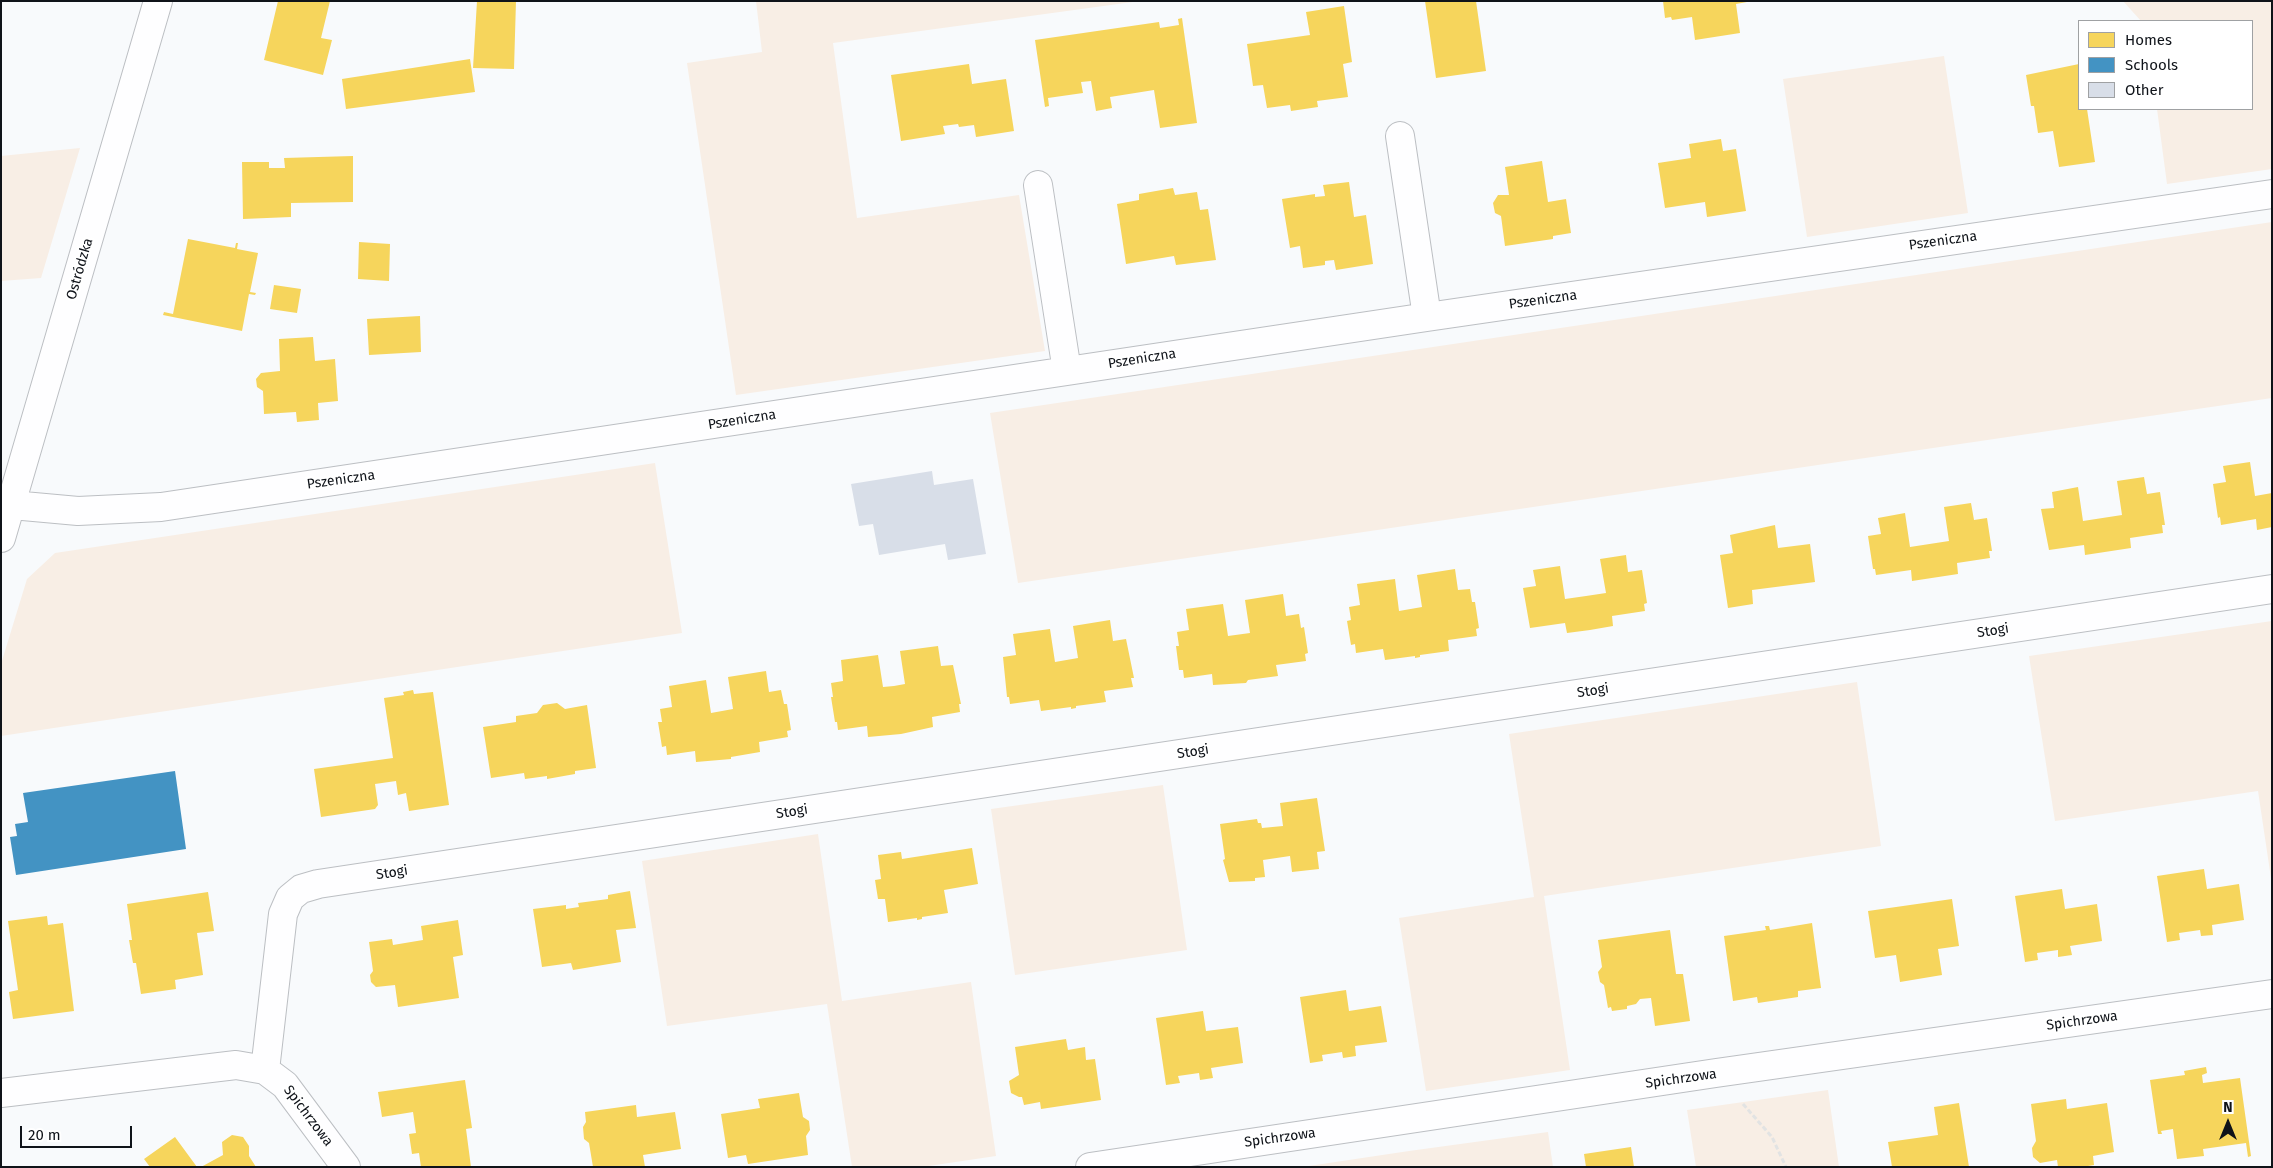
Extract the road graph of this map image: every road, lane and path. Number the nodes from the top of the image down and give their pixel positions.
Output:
1 (158, 1) edge
2 (1400, 136) dead end
3 (1038, 186) dead end
4 (2272, 194) edge
5 (1427, 317) junction
6 (1067, 371) junction
7 (12, 466) edge
8 (12, 505) junction
9 (1, 538) edge
10 (2272, 589) edge
11 (2272, 994) edge
12 (265, 1070) junction
13 (1716, 1073) junction
14 (1, 1094) edge
15 (346, 1167) edge
16 (1090, 1167) edge
17 (1786, 1167) edge

1 - 7 street, Ostródzka
2 - 5 street
3 - 6 street
4 - 5 street, Pszeniczna
5 - 6 street, Pszeniczna
6 - 8 street, Pszeniczna
7 - 8 street, Ostródzka
8 - 9 street, Ostródzka
10 - 12 street, Stogi
11 - 13 street, Spichrzowa
12 - 14 street
12 - 15 street, Spichrzowa
13 - 16 street, Spichrzowa
13 - 17 path

